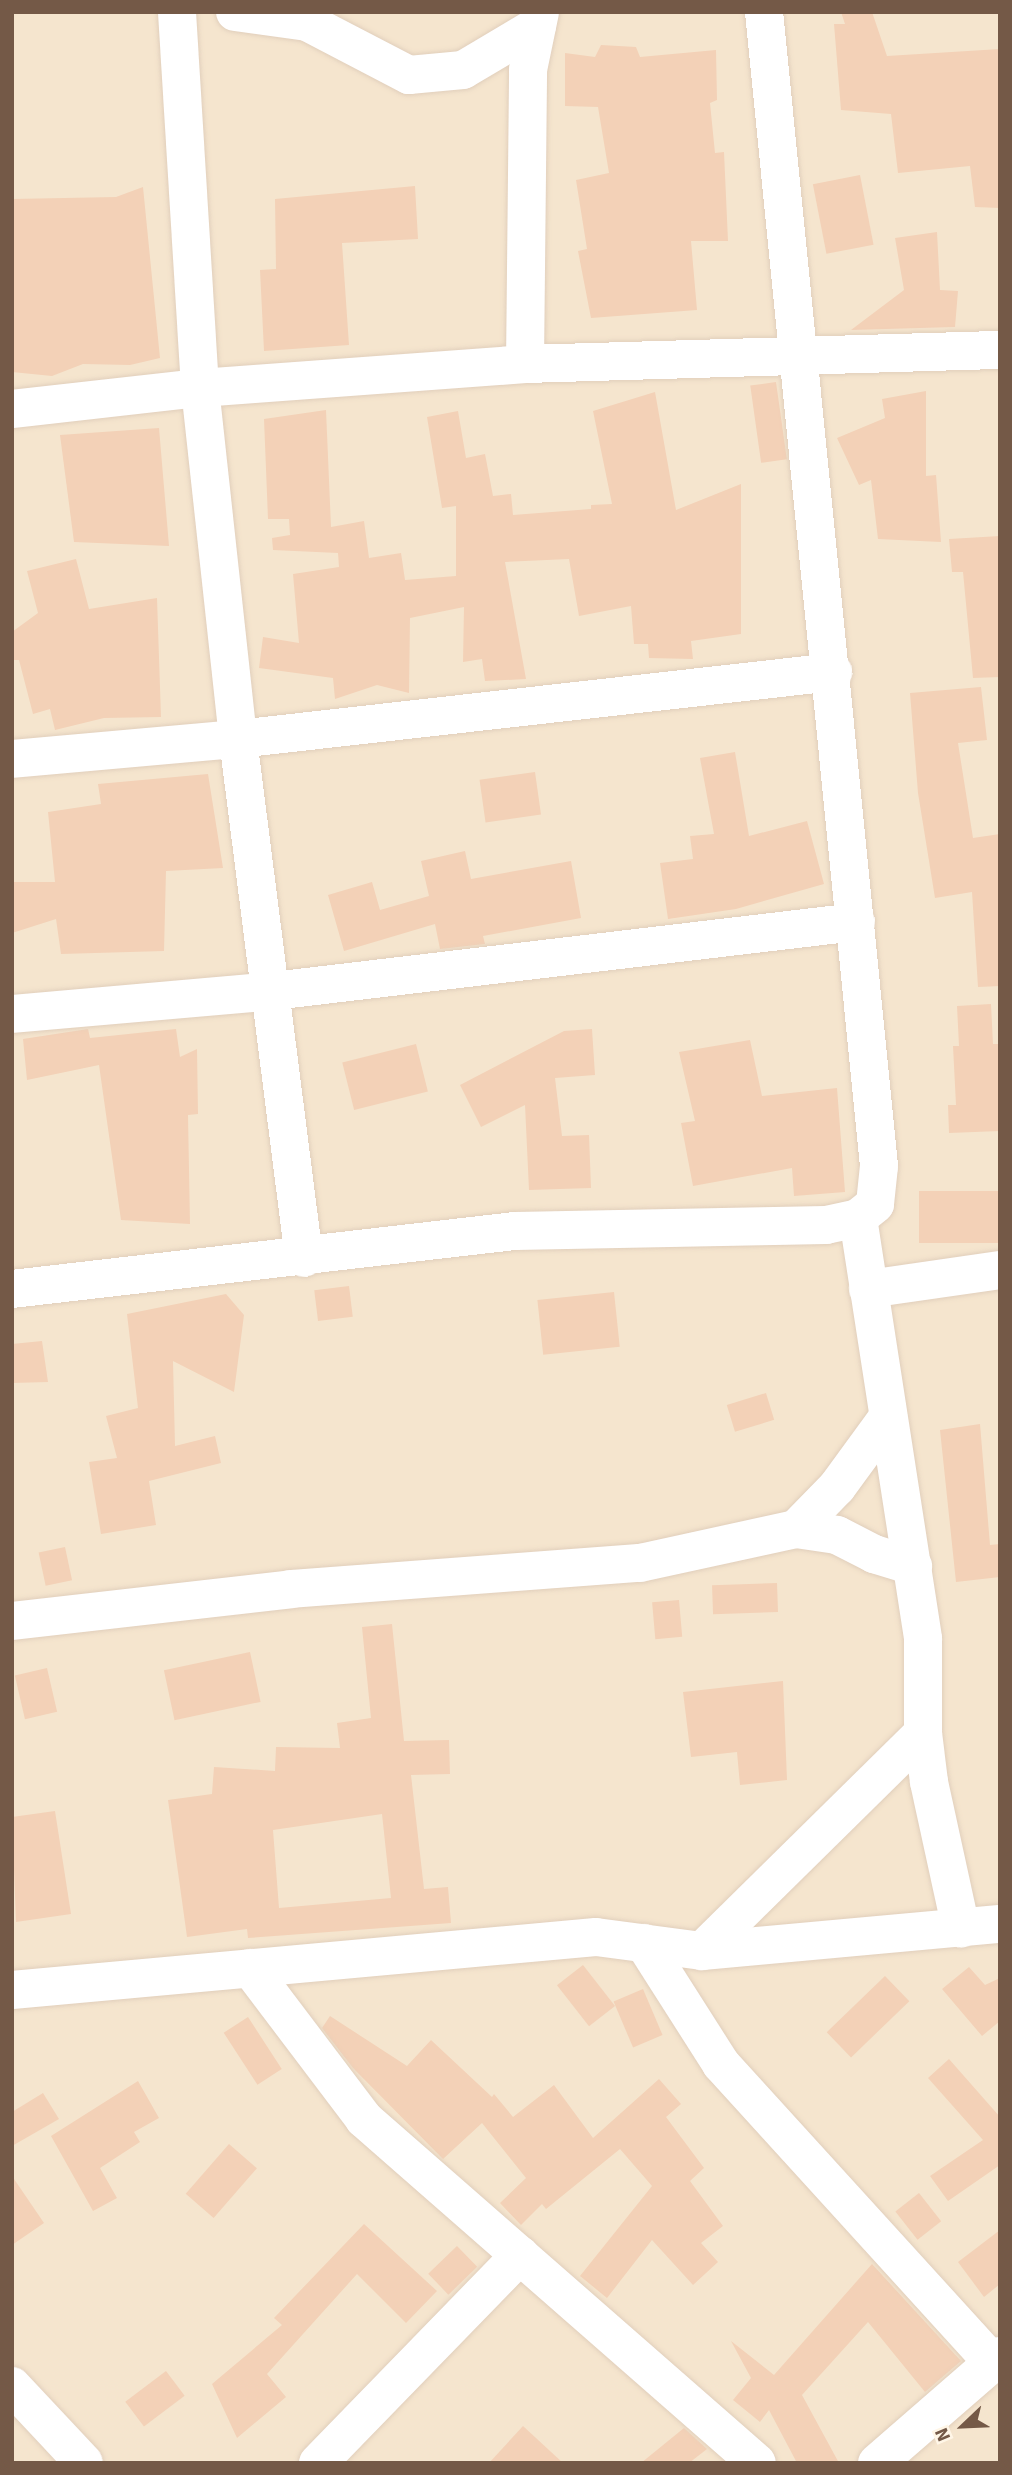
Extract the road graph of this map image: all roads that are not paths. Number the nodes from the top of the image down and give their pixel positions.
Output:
1 (177, 12) edge
2 (235, 12) edge
3 (764, 12) edge
4 (539, 19) edge
5 (1000, 350) edge
6 (798, 354) junction
7 (525, 365) junction
8 (200, 388) junction
9 (12, 409) edge
10 (833, 672) junction
11 (238, 739) junction
12 (12, 760) edge
13 (856, 922) junction
14 (273, 991) junction
15 (12, 1014) edge
16 (858, 1218) junction
17 (304, 1258) junction
18 (1000, 1270) edge
19 (12, 1289) edge
20 (868, 1289) junction
21 (888, 1418) junction
22 (796, 1529) junction
23 (913, 1566) junction
24 (12, 1620) edge
25 (923, 1733) junction
26 (1000, 1924) edge
27 (961, 1929) junction
28 (644, 1943) junction
29 (702, 1951) junction
30 (250, 1968) junction
31 (12, 1990) edge
32 (520, 2255) junction
33 (996, 2359) edge
34 (12, 2386) edge
35 (84, 2463) edge
36 (318, 2463) edge
37 (757, 2463) edge
38 (877, 2463) edge

1 - 8 street
2 - 4 street
3 - 6 street
4 - 7 street
5 - 6 street
6 - 7 street
6 - 10 street
7 - 8 street
8 - 9 street
8 - 11 street
10 - 11 street
10 - 13 street
11 - 12 street
11 - 14 street
13 - 14 street
13 - 16 street
14 - 15 street
14 - 17 street
16 - 17 street
16 - 20 street
17 - 19 street
18 - 20 street
20 - 21 street
21 - 22 street
21 - 23 street
22 - 23 street
22 - 24 street
23 - 25 street
25 - 27 street
25 - 29 street
26 - 27 street
27 - 29 street
28 - 29 street
28 - 30 street
28 - 33 street
30 - 31 street
30 - 32 street
32 - 36 street
32 - 37 street
33 - 38 street
34 - 35 street

